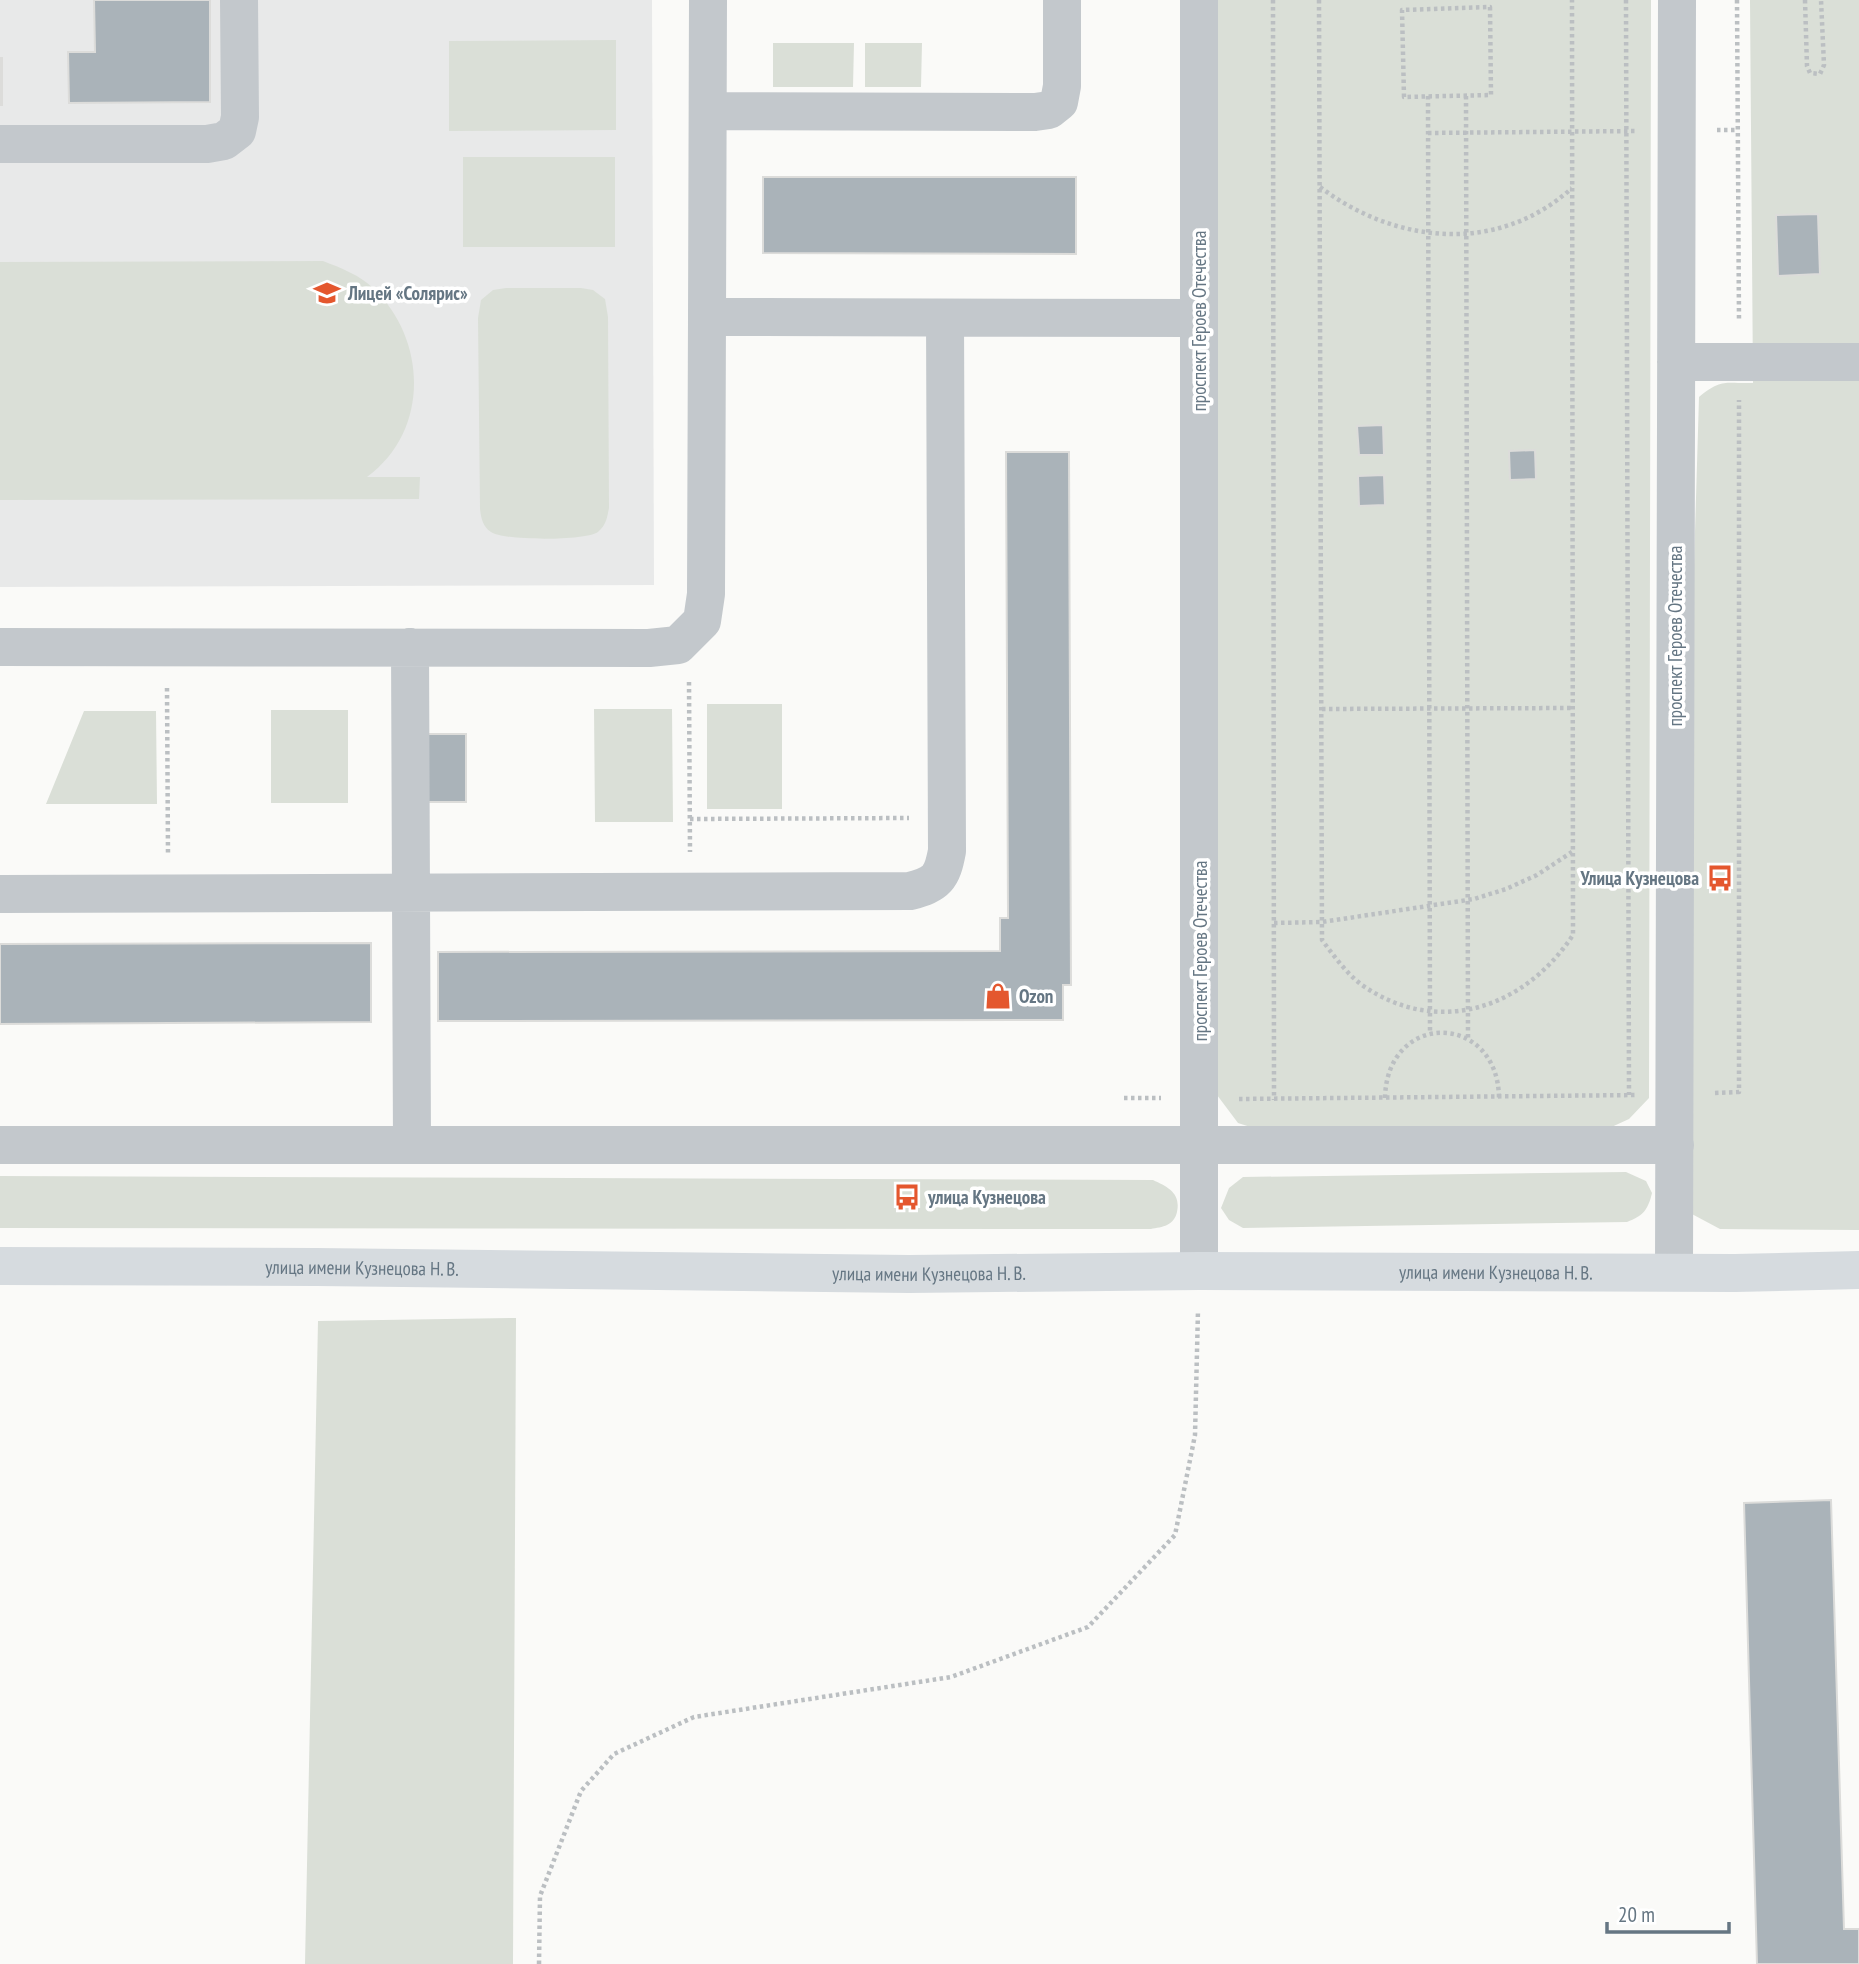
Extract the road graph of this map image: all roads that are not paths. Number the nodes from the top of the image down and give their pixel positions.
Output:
1 (239, 0) edge
2 (708, 0) edge
3 (1062, 0) edge
4 (1199, 0) edge
5 (1677, 0) edge
6 (708, 111) junction
7 (0, 144) edge
8 (707, 317) junction
9 (945, 318) junction
10 (1199, 318) junction
11 (1676, 362) junction
12 (1859, 362) edge
13 (0, 647) edge
14 (410, 648) junction
15 (411, 892) junction
16 (0, 894) edge
17 (1200, 1144) junction
18 (0, 1145) edge
19 (412, 1145) junction
20 (1675, 1145) junction
21 (0, 1266) edge
22 (1859, 1270) edge
23 (1199, 1271) junction
24 (1674, 1272) junction

1 - 7 street
2 - 6 street
3 - 6 street
4 - 10 street, проспект Героев Отечества
5 - 11 street, проспект Героев Отечества
6 - 8 street
8 - 9 street
8 - 14 street
9 - 10 street
9 - 15 street
10 - 17 street, проспект Героев Отечества
11 - 12 street
11 - 20 street, проспект Героев Отечества
13 - 14 street
14 - 15 street
15 - 16 street
15 - 19 street
17 - 19 street
17 - 20 street
17 - 23 street, проспект Героев Отечества
18 - 19 street
20 - 24 street, проспект Героев Отечества
21 - 23 main road, улица имени Кузнецова Н. В.
22 - 24 main road, улица имени Кузнецова Н. В.
23 - 24 main road, улица имени Кузнецова Н. В.

